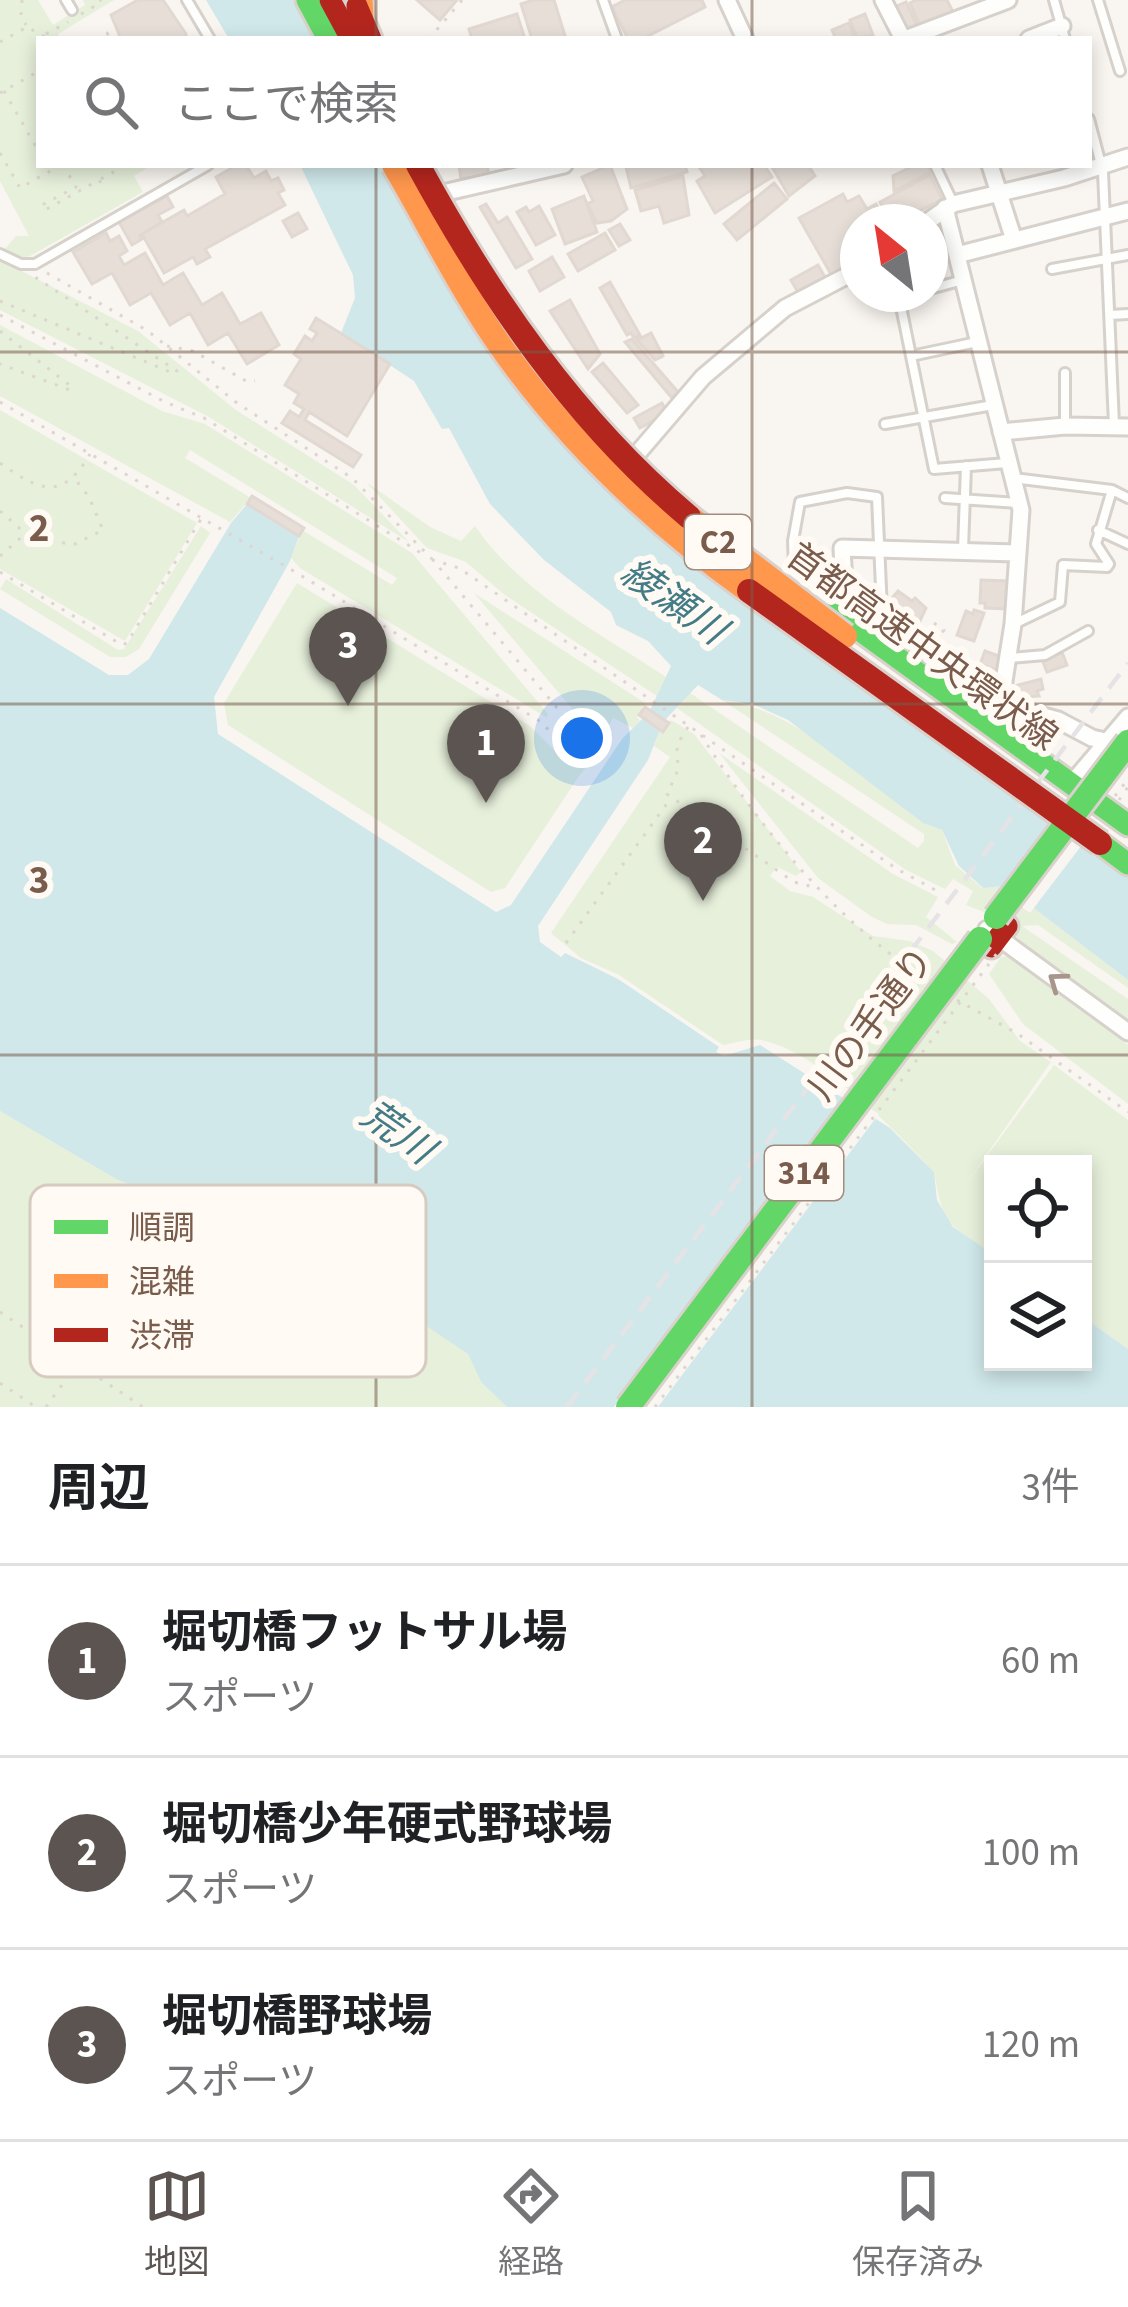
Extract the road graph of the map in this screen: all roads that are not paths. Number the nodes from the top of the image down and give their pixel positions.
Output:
1 (65, 0) edge
2 (187, 0) edge
3 (603, 0) edge
4 (727, 0) edge
5 (883, 0) edge
6 (1009, 0) edge
7 (1054, 0) edge
8 (1098, 0) edge
9 (319, 2) edge
10 (72, 10) dead end
11 (361, 25) edge
12 (1064, 33) edge
13 (934, 34) edge
14 (208, 36) edge
15 (327, 36) edge
16 (616, 36) edge
17 (744, 36) edge
18 (902, 36) edge
19 (1120, 71) dead end
20 (1092, 129) edge
21 (1128, 157) edge
22 (1103, 166) junction
23 (203, 168) edge
24 (396, 168) edge
25 (534, 168) edge
26 (936, 168) edge
27 (991, 168) edge
28 (432, 178) edge
29 (1002, 195) junction
30 (949, 206) junction
31 (1128, 211) edge
32 (1105, 216) junction
33 (1013, 240) junction
34 (0, 254) edge
35 (957, 255) junction
36 (1128, 255) edge
37 (1107, 257) junction
38 (1052, 269) dead end
39 (840, 279) edge
40 (964, 280) junction
41 (948, 284) edge
42 (902, 312) edge
43 (1128, 314) edge
44 (1110, 315) junction
45 (979, 341) junction
46 (911, 356) junction
47 (1065, 373) dead end
48 (994, 405) junction
49 (925, 417) junction
50 (885, 424) dead end
51 (1066, 426) junction
52 (1121, 427) edge
53 (1001, 432) junction
54 (637, 454) junction
55 (966, 466) junction
56 (1011, 470) junction
57 (1112, 490) junction
58 (1128, 498) edge
59 (945, 499) dead end
60 (968, 500) junction
61 (1019, 502) junction
62 (1097, 530) junction
63 (1128, 544) edge
64 (879, 548) junction
65 (963, 552) junction
66 (1016, 553) junction
67 (794, 568) dead end
68 (846, 620) junction
69 (1013, 624) junction
70 (1088, 631) dead end
71 (883, 634) dead end
72 (1008, 658) junction
73 (857, 667) junction
74 (1006, 703) junction
75 (1128, 717) edge
76 (1004, 735) junction
77 (1117, 741) edge
78 (1128, 766) edge
79 (1071, 784) junction
80 (1117, 827) edge
81 (1128, 863) edge
82 (994, 935) junction
83 (1128, 1032) edge
84 (628, 1407) edge
85 (644, 1407) edge

1 - 10 lane
2 - 14 lane
3 - 16 lane
4 - 17 street
5 - 18 street
6 - 13 street
7 - 12 lane
8 - 19 lane
9 - 11 main road
9 - 15 main road
20 - 22 lane
21 - 22 street
22 - 29 street
22 - 32 lane
23 - 34 lane
24 - 73 main road, 首都高速中央環状線 / C2, bridge
25 - 28 street
26 - 30 lane
27 - 29 street
28 - 54 main road
28 - 73 main road, bridge
28 - 80 main road, 首都高速中央環状線 / C2, bridge
29 - 30 street
29 - 33 street
30 - 35 street
31 - 32 street
32 - 33 street
32 - 37 lane
33 - 35 street
35 - 40 street
36 - 37 lane
37 - 38 lane
37 - 44 lane
39 - 54 street
40 - 41 lane
40 - 45 street
42 - 46 lane
43 - 44 lane
44 - 52 lane
45 - 46 lane
45 - 48 street
46 - 49 lane
47 - 51 lane
48 - 49 lane
48 - 53 street
49 - 50 lane
49 - 55 lane
51 - 52 street
51 - 53 street
53 - 56 street
54 - 68 main road
55 - 56 lane
55 - 60 lane
56 - 57 lane
56 - 61 street
57 - 58 lane
57 - 62 lane
59 - 60 lane
60 - 61 lane
60 - 65 lane
61 - 66 street
62 - 63 lane
62 - 69 lane
64 - 65 street
64 - 67 lane
64 - 68 street
64 - 71 lane
65 - 66 street
66 - 69 street
68 - 76 main road
69 - 72 street
70 - 72 lane
72 - 74 street
73 - 80 main road, 首都高速中央環状線 / C2, bridge
74 - 76 street
74 - 77 street
75 - 77 street
76 - 79 main road
77 - 79 street
77 - 82 main road, 川の手通り / 314, bridge
78 - 82 main road, 川の手通り / 314
79 - 80 main road
80 - 81 main road, 首都高速中央環状線 / C2
83 -> 82 street
82 - 84 main road, 川の手通り / 314, bridge
82 - 85 main road, 川の手通り / 314, bridge

